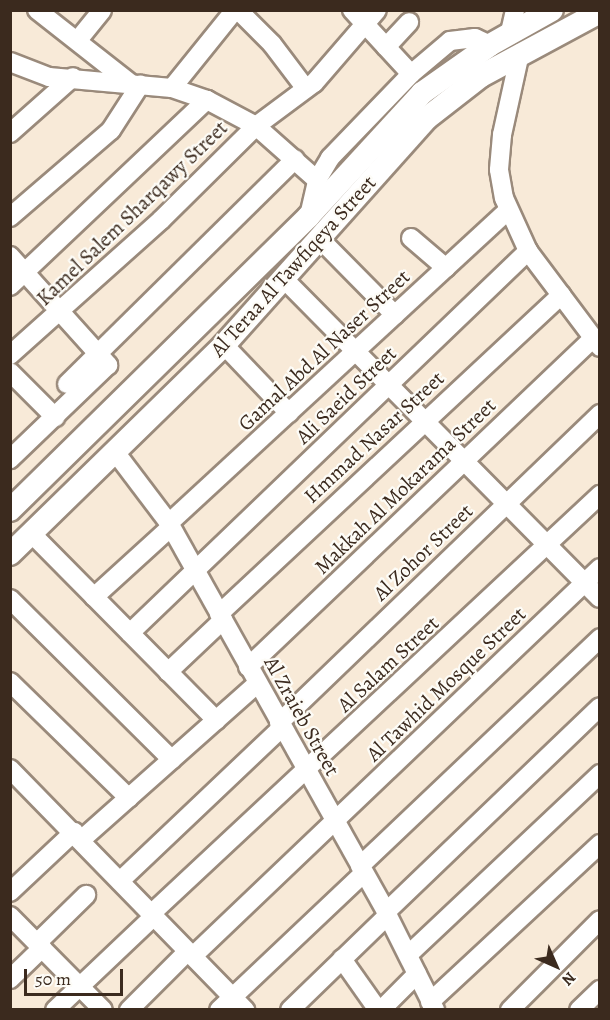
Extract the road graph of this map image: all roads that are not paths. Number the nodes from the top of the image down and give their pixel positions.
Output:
1 (37, 10) edge
2 (102, 10) edge
3 (236, 10) edge
4 (352, 10) edge
5 (552, 10) edge
6 (600, 12) edge
7 (372, 18) edge
8 (513, 21) edge
9 (409, 22) dead end
10 (78, 40) junction
11 (490, 45) junction
12 (386, 46) junction
13 (520, 53) junction
14 (10, 62) edge
15 (411, 74) junction
16 (73, 77) junction
17 (135, 84) junction
18 (172, 88) junction
19 (306, 89) junction
20 (207, 100) junction
21 (256, 126) junction
22 (10, 133) edge
23 (294, 159) junction
24 (317, 180) junction
25 (508, 210) junction
26 (309, 216) junction
27 (10, 217) edge
28 (319, 238) junction
29 (411, 238) dead end
30 (528, 250) junction
31 (10, 256) edge
32 (446, 268) junction
33 (25, 272) junction
34 (284, 278) junction
35 (10, 286) edge
36 (561, 295) junction
37 (62, 312) junction
38 (395, 315) junction
39 (596, 342) edge
40 (224, 345) junction
41 (100, 352) junction
42 (354, 352) junction
43 (10, 356) edge
44 (10, 372) edge
45 (67, 384) dead end
46 (387, 386) junction
47 (289, 413) junction
48 (600, 414) edge
49 (55, 417) junction
50 (423, 422) junction
51 (12, 453) edge
52 (116, 453) junction
53 (462, 462) junction
54 (600, 495) edge
55 (505, 505) junction
56 (10, 510) edge
57 (170, 525) junction
58 (32, 534) junction
59 (546, 545) junction
60 (10, 554) edge
61 (600, 568) edge
62 (196, 572) junction
63 (584, 583) junction
64 (94, 597) junction
65 (10, 598) edge
66 (600, 598) edge
67 (221, 617) junction
68 (130, 633) junction
69 (600, 638) edge
70 (248, 667) junction
71 (168, 672) junction
72 (10, 682) edge
73 (257, 684) junction
74 (600, 707) edge
75 (216, 720) junction
76 (280, 726) junction
77 (172, 760) junction
78 (10, 769) edge
79 (306, 772) junction
80 (600, 774) edge
81 (129, 798) junction
82 (336, 822) junction
83 (77, 836) junction
84 (600, 844) edge
85 (362, 869) junction
86 (120, 881) junction
87 (10, 892) edge
88 (86, 895) dead end
89 (387, 913) junction
90 (153, 915) junction
91 (10, 916) edge
92 (600, 920) edge
93 (40, 946) junction
94 (191, 953) junction
95 (408, 955) junction
96 (342, 959) junction
97 (417, 974) junction
98 (10, 980) edge
99 (80, 986) junction
100 (600, 990) edge
101 (310, 1002) edge
102 (239, 1003) edge
103 (433, 1006) edge
104 (55, 1010) edge
105 (103, 1010) edge
106 (129, 1010) edge
107 (219, 1010) edge
108 (290, 1010) edge
109 (380, 1010) edge
110 (510, 1010) edge
111 (579, 1010) edge

1 - 10 street
2 - 10 street
3 - 18 street
3 - 19 street
4 - 7 street
5 - 8 main road, Al Teraa Al Tawfiqeya Street
6 - 13 main road, Al Teraa Al Tawfiqeya Street
7 - 12 street
7 - 19 street, Kamel Salem Sharqawy Street
8 - 11 main road, Al Teraa Al Tawfiqeya Street
9 - 12 street
10 - 17 street
11 - 15 street
11 - 26 main road, Al Teraa Al Tawfiqeya Street
12 - 15 street
13 - 25 street
13 - 28 main road, Al Teraa Al Tawfiqeya Street
14 - 16 street
15 - 24 street
16 - 17 street
16 - 22 street
17 - 18 street
17 - 27 street
18 - 20 street
19 - 21 street, Kamel Salem Sharqawy Street
20 - 21 street
20 - 33 street
21 - 23 street
21 - 37 street, Kamel Salem Sharqawy Street
23 - 24 street
23 - 41 street
24 - 26 street
25 - 30 street
25 - 32 street, Gamal Abd Al Naser Street
26 - 56 main road, Al Teraa Al Tawfiqeya Street
28 - 34 main road, Al Teraa Al Tawfiqeya Street
28 - 38 street
29 - 32 street
30 - 36 street
30 - 46 street, Ali Saeid Street
31 - 33 street
32 - 38 street, Gamal Abd Al Naser Street
33 - 35 street
33 - 37 street
34 - 40 main road, Al Teraa Al Tawfiqeya Street
34 - 42 street
36 - 39 street
36 - 50 street, Hmmad Nasar Street
37 - 41 street
37 - 43 street, Kamel Salem Sharqawy Street
38 - 42 street, Gamal Abd Al Naser Street
39 - 53 street, Makkah Al Mokarama Street
40 - 47 street
40 - 52 main road, Al Teraa Al Tawfiqeya Street
41 - 45 street
41 - 49 street
42 - 46 street
42 - 47 street, Gamal Abd Al Naser Street
44 - 49 street
46 - 50 street
46 - 62 street, Ali Saeid Street
47 - 57 street, Gamal Abd Al Naser Street
48 - 55 street, Al Zohor Street
49 - 51 street
50 - 53 street
50 - 67 street, Hmmad Nasar Street
52 - 57 street, Al Zraieb Street
52 - 58 main road, Al Teraa Al Tawfiqeya Street
53 - 55 street
53 - 70 street, Makkah Al Mokarama Street
54 - 59 street, Al Salam Street
55 - 59 street
55 - 76 street, Al Zohor Street
57 - 62 street, Al Zraieb Street
57 - 64 street, Gamal Abd Al Naser Street
58 - 60 main road, Al Teraa Al Tawfiqeya Street
58 - 64 street
59 - 63 street
59 - 79 street, Al Salam Street
61 - 63 street, Al Tawhid Mosque Street
62 - 67 street, Al Zraieb Street
62 - 68 street, Ali Saeid Street
63 - 66 street
63 - 82 street, Al Tawhid Mosque Street
64 - 68 street
65 - 77 street
67 - 70 street, Al Zraieb Street
67 - 71 street, Hmmad Nasar Street
68 - 71 street
69 - 85 street
70 - 73 street, Al Zraieb Street
71 - 75 street
72 - 81 street
73 - 75 street
73 - 76 street, Al Zraieb Street
74 - 89 street
75 - 77 street
76 - 79 street, Al Zraieb Street
76 - 86 street, Al Zohor Street
77 - 81 street
78 - 83 street
79 - 82 street, Al Zraieb Street
79 - 90 street, Al Salam Street
80 - 95 street
81 - 83 street
82 - 85 street, Al Zraieb Street
82 - 94 street, Al Tawhid Mosque Street
83 - 86 street
83 - 87 street
84 - 103 street
85 - 89 street, Al Zraieb Street
85 - 102 street
86 - 90 street
88 - 93 street
89 - 95 street, Al Zraieb Street
89 - 96 street
90 - 94 street
90 - 99 street, Al Salam Street
91 - 93 street
92 - 110 street
93 - 98 street
93 - 99 street
94 - 102 street
94 - 106 street, Al Tawhid Mosque Street
95 - 97 street, Al Zraieb Street
96 - 101 street
96 - 109 street
97 - 103 street, Al Zraieb Street
97 - 109 street
99 - 104 street, Al Salam Street
99 - 105 street
100 - 111 street
101 - 108 street
102 - 107 street

